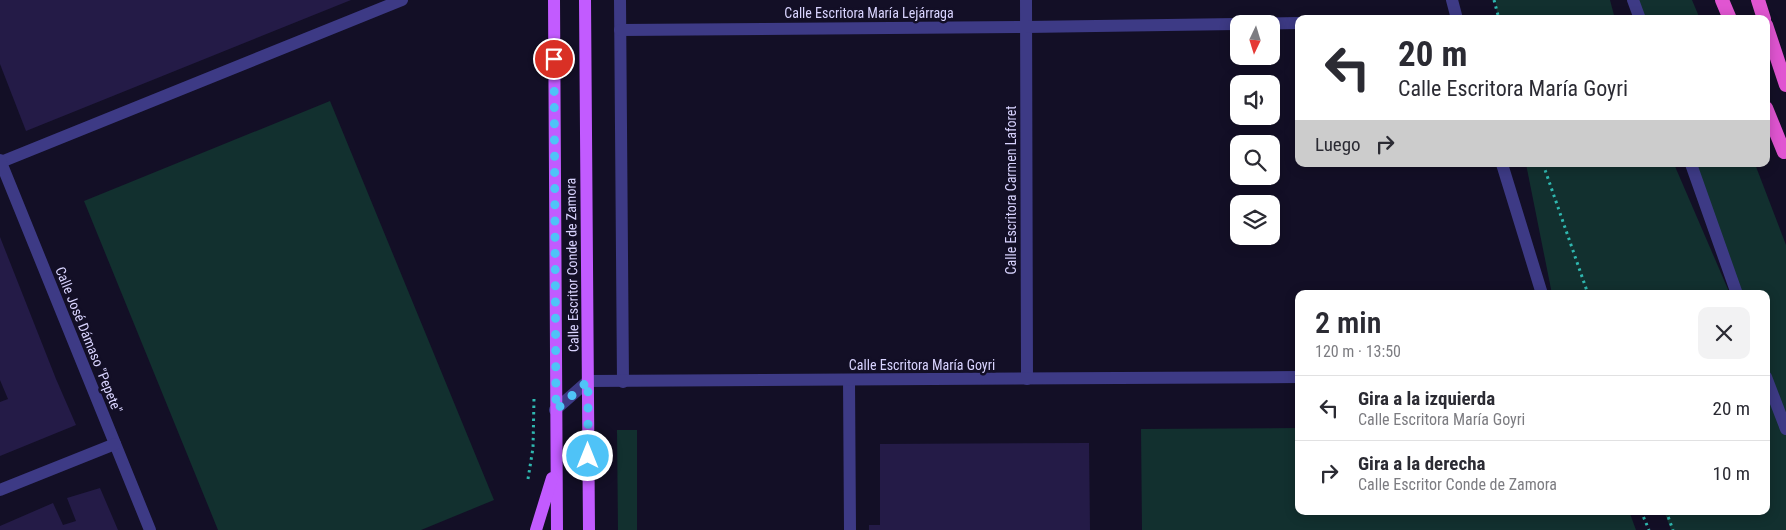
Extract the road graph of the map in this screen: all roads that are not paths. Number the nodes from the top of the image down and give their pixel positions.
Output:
1 (402, 0) edge
2 (554, 0) edge
3 (584, 0) edge
4 (620, 0) edge
5 (1026, 0) edge
6 (1452, 0) edge
7 (1633, 0) edge
8 (1722, 0) edge
9 (1758, 0) edge
10 (1456, 15) edge
11 (1639, 15) edge
12 (1728, 15) edge
13 (1763, 15) edge
14 (1295, 23) edge
15 (1026, 27) junction
16 (620, 30) junction
17 (1770, 37) edge
18 (1786, 85) edge
19 (1770, 118) edge
20 (1784, 152) dead end
21 (0, 161) edge
22 (1503, 167) edge
23 (1692, 167) edge
24 (1541, 290) edge
25 (1736, 290) edge
26 (1295, 377) edge
27 (1027, 379) junction
28 (849, 380) junction
29 (588, 381) junction
30 (623, 382) junction
31 (1770, 388) edge
32 (556, 410) junction
33 (1786, 430) edge
34 (115, 444) junction
35 (556, 466) junction
36 (0, 490) edge
37 (150, 530) edge
38 (536, 530) edge
39 (557, 530) edge
40 (589, 530) edge
41 (850, 530) edge

1 - 21 street
2 - 32 main road, Calle Escritor Conde de Zamora
3 - 29 main road, Calle Escritor Conde de Zamora
4 - 16 street
5 - 15 street, Calle Escritora Carmen Laforet
6 - 10 street
7 - 11 street
8 - 12 highway
9 - 13 highway
14 - 15 street, Calle Escritora María Lejárraga
15 - 16 street, Calle Escritora María Lejárraga
15 - 27 street, Calle Escritora Carmen Laforet
16 - 30 street
17 - 18 highway
19 - 20 highway
21 - 34 street, Calle José Dámaso "Pepete"
22 - 24 street
23 - 25 street
26 - 27 street, Calle Escritora María Goyri
27 - 28 street, Calle Escritora María Goyri
28 - 30 street, Calle Escritora María Goyri
28 - 41 street
29 - 30 street, Calle Escritora María Goyri
29 - 32 street
29 - 40 main road, Calle Escritor Conde de Zamora
31 - 33 street
32 - 35 main road, Calle Escritor Conde de Zamora
34 - 36 street
34 - 37 street, Calle José Dámaso "Pepete"
35 - 38 main road
35 - 39 main road, Calle Escritor Conde de Zamora

